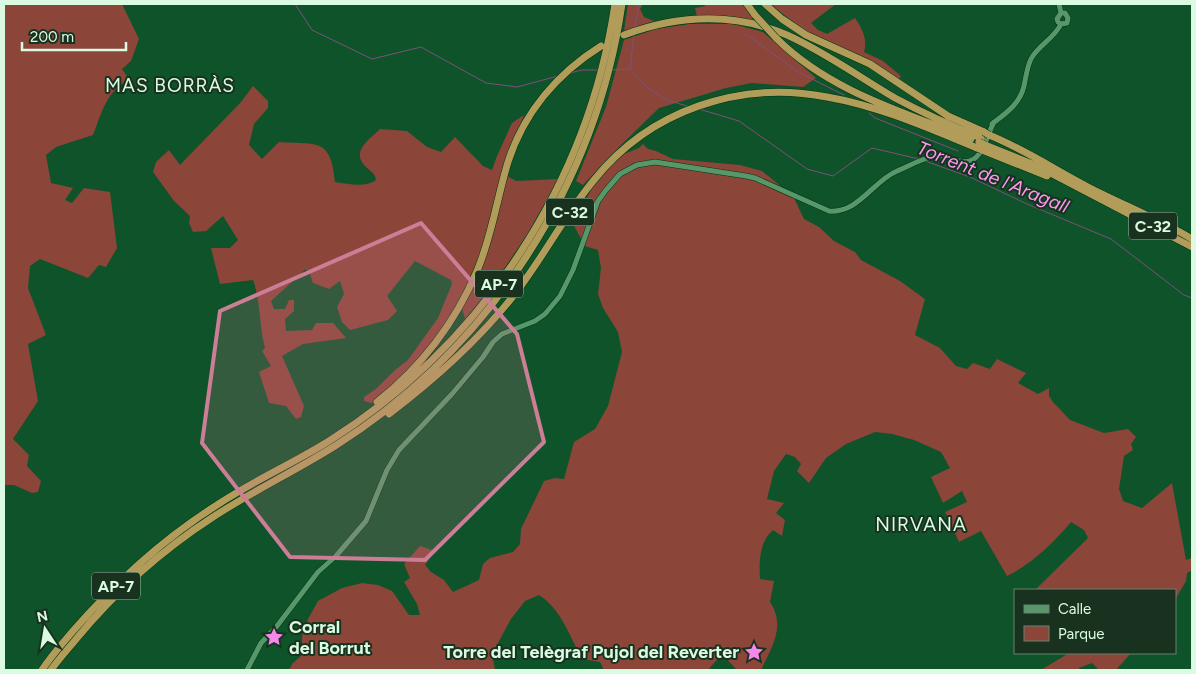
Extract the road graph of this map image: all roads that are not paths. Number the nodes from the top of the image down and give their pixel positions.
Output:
1 (615, 4) edge
2 (622, 4) edge
3 (747, 4) edge
4 (765, 4) edge
5 (1059, 4) edge
6 (1061, 13) junction
7 (1061, 24) junction
8 (624, 34) dead end
9 (602, 46) dead end
10 (983, 141) junction
11 (1192, 238) edge
12 (1192, 247) edge
13 (335, 446) junction
14 (264, 477) junction
15 (42, 670) edge
16 (52, 670) edge
17 (247, 670) edge

1 - 14 highway, AP-7
2 - 13 highway, AP-7
3 - 10 highway, C-32, bridge
4 - 10 highway, C-32
5 - 6 street
6 - 7 street
6 - 7 street
7 - 17 street
8 - 10 highway, C-32
9 - 14 highway
10 - 11 highway, C-32
10 - 12 highway, C-32
10 - 13 highway, C-32
13 - 16 highway, AP-7
14 - 15 highway, AP-7

